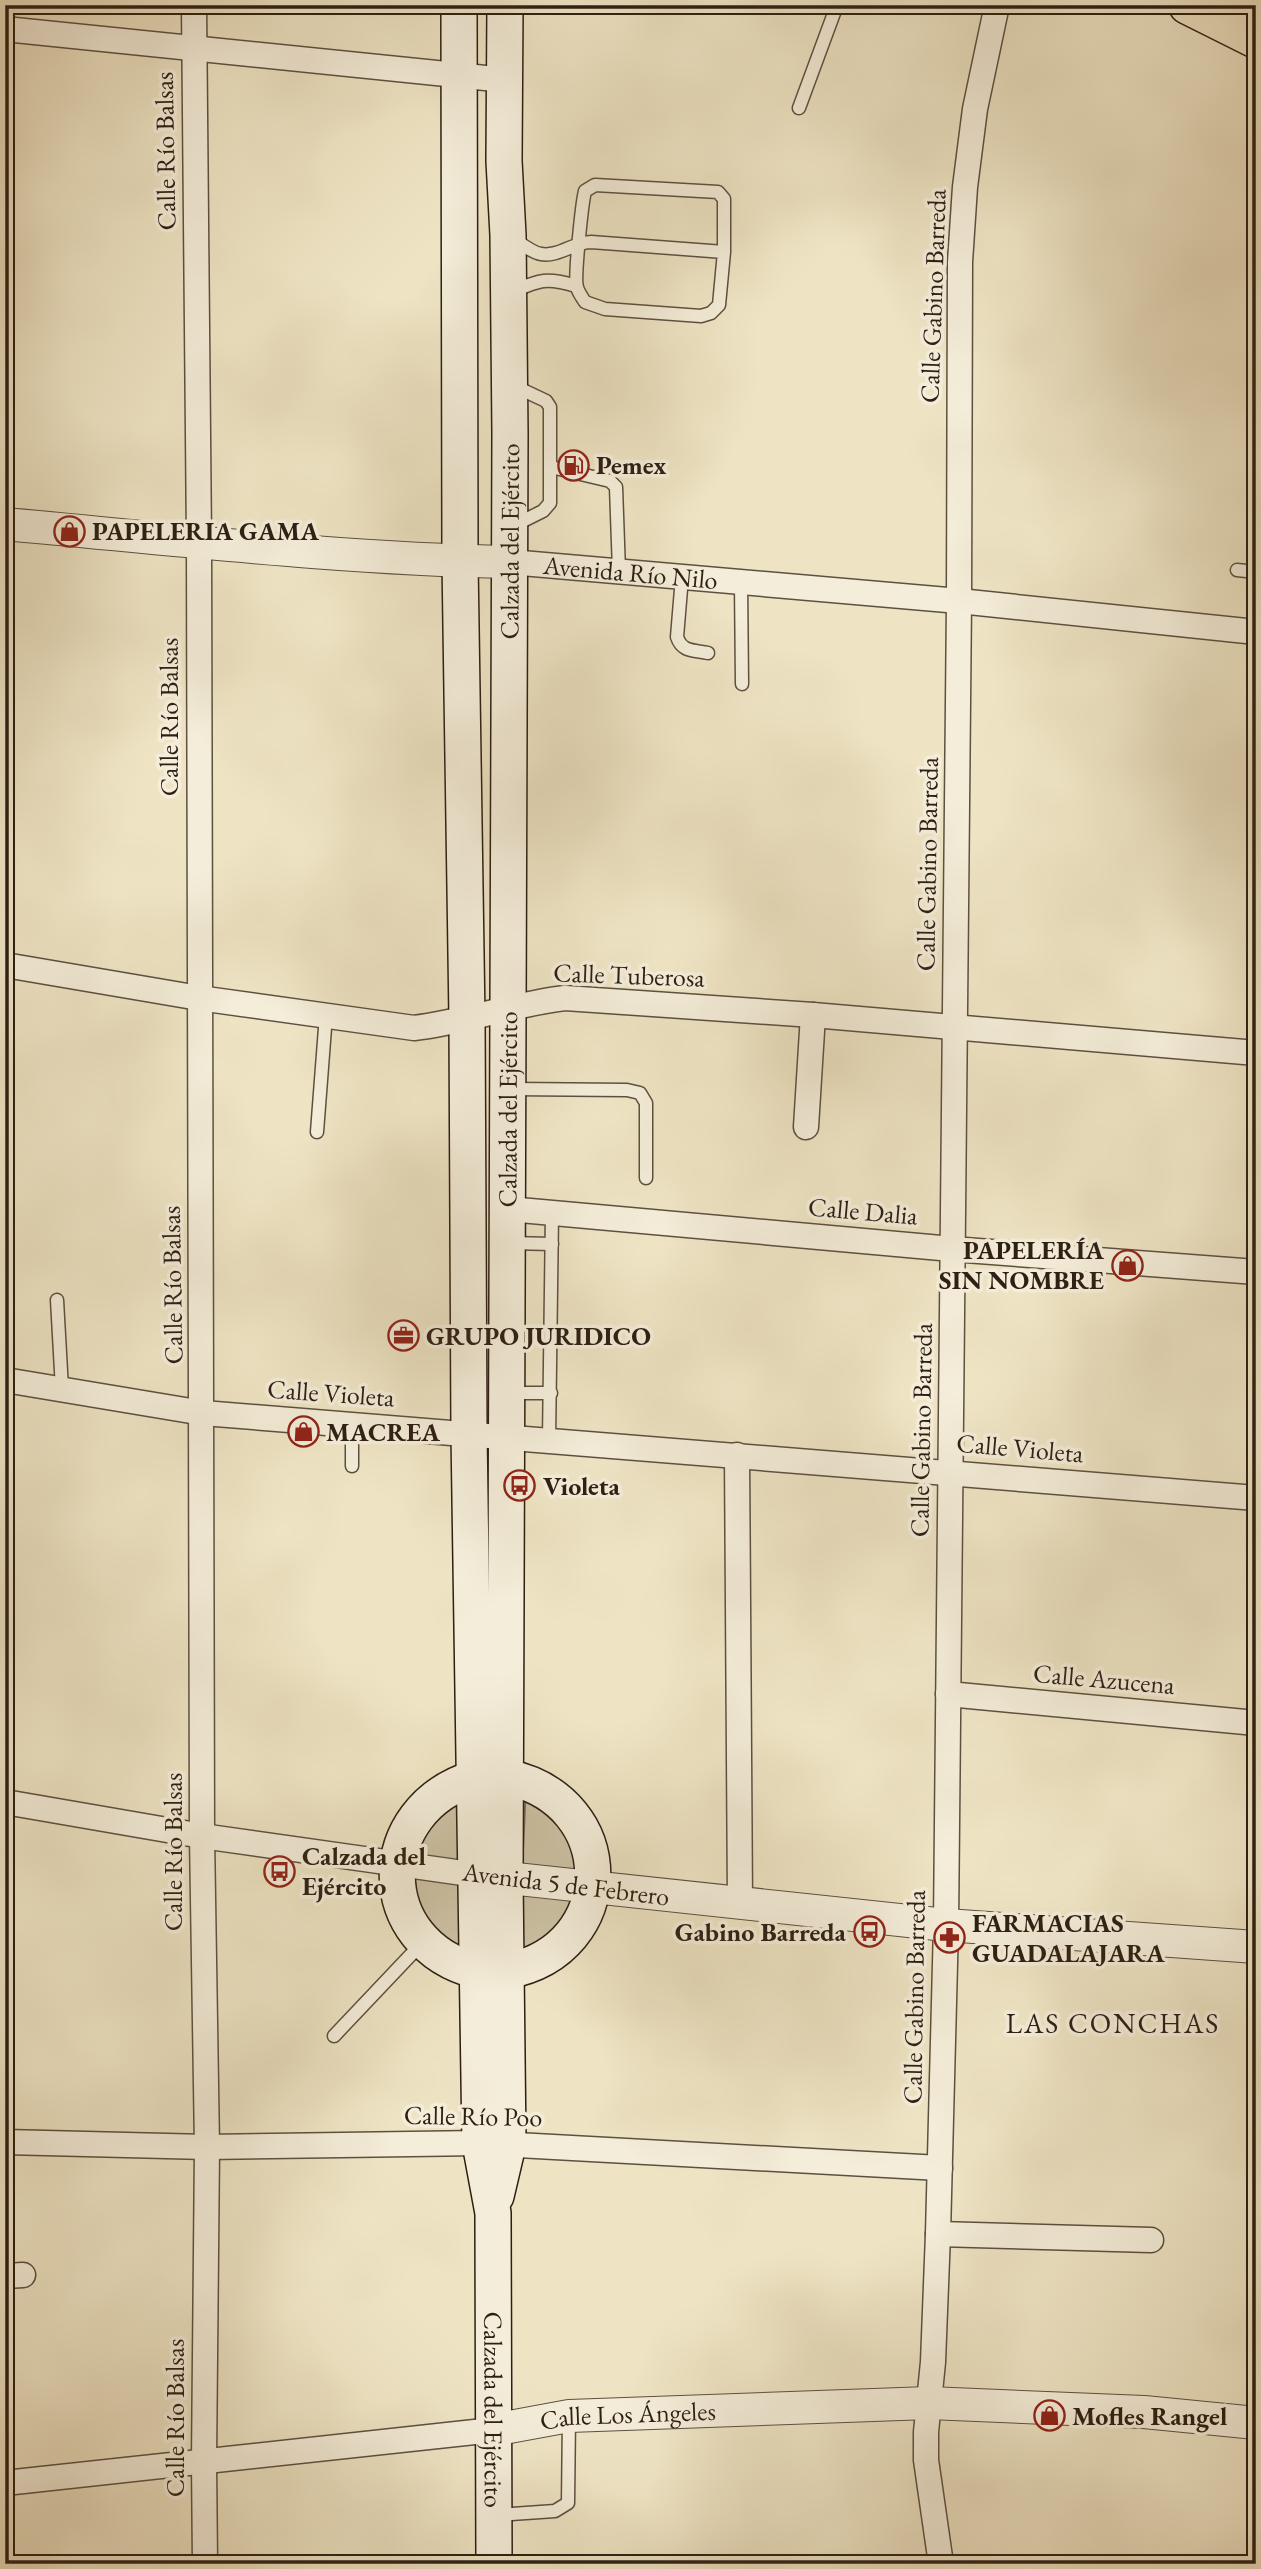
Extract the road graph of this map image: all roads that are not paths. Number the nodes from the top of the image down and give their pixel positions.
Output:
1 (194, 5) edge
2 (459, 5) edge
3 (505, 5) edge
4 (837, 5) edge
5 (997, 5) edge
6 (1188, 5) edge
7 (5, 29) edge
8 (1256, 39) edge
9 (194, 48) junction
10 (459, 75) junction
11 (505, 80) junction
12 (799, 108) dead end
13 (508, 235) junction
14 (580, 242) junction
15 (724, 252) junction
16 (576, 286) junction
17 (507, 294) junction
18 (510, 384) junction
19 (551, 467) junction
20 (5, 524) edge
21 (199, 542) junction
22 (510, 545) junction
23 (460, 561) junction
24 (1237, 569) dead end
25 (619, 571) junction
26 (1256, 572) edge
27 (682, 577) junction
28 (741, 582) junction
29 (959, 601) junction
30 (1256, 632) edge
31 (708, 653) dead end
32 (742, 684) dead end
33 (5, 965) edge
34 (199, 998) junction
35 (510, 1007) junction
36 (326, 1015) junction
37 (813, 1015) junction
38 (467, 1019) junction
39 (955, 1028) junction
40 (1256, 1053) edge
41 (509, 1089) junction
42 (806, 1127) dead end
43 (317, 1132) dead end
44 (646, 1178) dead end
45 (552, 1213) junction
46 (508, 1226) junction
47 (552, 1244) junction
48 (953, 1250) junction
49 (1256, 1272) edge
50 (57, 1300) dead end
51 (5, 1380) edge
52 (62, 1389) junction
53 (508, 1393) junction
54 (551, 1393) junction
55 (203, 1413) junction
56 (352, 1424) junction
57 (469, 1434) junction
58 (508, 1437) junction
59 (549, 1440) junction
60 (737, 1455) junction
61 (352, 1466) dead end
62 (950, 1472) junction
63 (1256, 1499) edge
64 (947, 1695) junction
65 (1256, 1723) edge
66 (491, 1777) junction
67 (5, 1802) edge
68 (202, 1836) junction
69 (397, 1864) junction
70 (491, 1877) junction
71 (593, 1888) junction
72 (740, 1904) junction
73 (946, 1925) junction
74 (423, 1941) junction
75 (1256, 1947) edge
76 (492, 1971) junction
77 (334, 2036) dead end
78 (5, 2142) edge
79 (494, 2144) junction
80 (207, 2147) junction
81 (940, 2168) junction
82 (938, 2234) junction
83 (1151, 2240) dead end
84 (929, 2403) junction
85 (569, 2416) junction
86 (1256, 2423) edge
87 (493, 2430) junction
88 (204, 2462) junction
89 (5, 2483) edge
90 (493, 2516) junction
91 (205, 2564) edge
92 (494, 2564) edge
93 (941, 2564) edge

1 - 9 street, Calle Río Balsas
2 - 10 main road, Calzada del Ejército
3 - 11 main road, Calzada del Ejército
4 - 12 lane
5 - 29 street, Calle Gabino Barreda
6 - 8 main road
7 - 9 street
9 - 10 street
9 - 21 street, Calle Río Balsas
10 - 11 street
10 - 23 main road, Calzada del Ejército
11 - 13 main road, Calzada del Ejército
13 - 14 lane
13 - 17 main road, Calzada del Ejército
14 - 15 lane
14 - 15 lane
14 - 16 lane
15 - 16 lane
16 - 17 lane
17 - 18 main road, Calzada del Ejército
18 - 19 lane
18 - 22 main road, Calzada del Ejército
19 - 22 lane
19 - 25 lane
20 - 21 street, Avenida Río Nilo
21 - 23 street, Avenida Río Nilo
21 - 34 street, Calle Río Balsas
22 - 23 street, Avenida Río Nilo
22 - 25 street, Avenida Río Nilo
22 - 35 main road, Calzada del Ejército
23 - 38 main road, Calzada del Ejército
24 - 26 lane
25 - 27 street, Avenida Río Nilo
27 - 28 street, Avenida Río Nilo
27 - 31 lane
28 - 29 street, Avenida Río Nilo
28 - 32 lane
29 - 30 street, Avenida Río Nilo
29 - 39 street, Calle Gabino Barreda
33 - 34 street, Calle Tuberosa
34 - 36 street, Calle Tuberosa
34 - 55 street, Calle Río Balsas
35 - 37 street, Calle Tuberosa
35 - 38 street, Calle Tuberosa
35 - 41 main road, Calzada del Ejército
36 - 38 street, Calle Tuberosa
36 - 43 lane
37 - 39 street, Calle Tuberosa
37 - 42 street
38 - 57 main road, Calzada del Ejército
39 - 40 street, Calle Tuberosa
39 - 48 street, Calle Gabino Barreda
41 - 44 lane
41 - 46 main road, Calzada del Ejército
45 - 46 street, Calle Dalia
45 - 47 lane
45 - 48 street, Calle Dalia
46 - 47 lane
46 - 53 main road, Calzada del Ejército
47 - 54 lane
48 - 49 street, Calle Dalia
48 - 62 street, Calle Gabino Barreda
50 - 52 lane
51 - 52 street, Calle Violeta
52 - 55 street, Calle Violeta
53 - 54 lane
53 - 58 main road, Calzada del Ejército
54 - 59 lane
55 - 56 street, Calle Violeta
55 - 68 street, Calle Río Balsas
56 - 57 street, Calle Violeta
56 - 61 lane
57 - 58 street, Calle Violeta
57 - 66 main road, Calzada del Ejército
58 - 59 street, Calle Violeta
58 - 66 main road, Calzada del Ejército
59 - 60 street, Calle Violeta
60 - 62 street, Calle Violeta
60 - 72 street
62 - 63 street, Calle Violeta
62 - 64 street, Calle Gabino Barreda
64 - 65 street, Calle Azucena
64 - 73 street, Calle Gabino Barreda
66 - 69 main road
66 - 70 main road, Calzada del Ejército
66 - 71 main road
67 - 68 street, Avenida 5 de Febrero
68 - 69 street, Avenida 5 de Febrero
68 - 80 street, Calle Río Balsas
69 - 70 street, Avenida 5 de Febrero
69 - 74 main road
70 - 71 street, Avenida 5 de Febrero
70 - 76 main road, Calzada del Ejército
71 - 72 street, Avenida 5 de Febrero
71 - 76 main road
72 - 73 street, Avenida 5 de Febrero
73 - 75 street, Avenida 5 de Febrero
73 - 81 street, Calle Gabino Barreda
74 - 76 main road
74 - 77 lane
76 - 79 main road, Calzada del Ejército
78 - 80 street, Calle Río Poo
79 - 80 street, Calle Río Poo
79 - 81 street, Calle Río Poo
79 - 87 main road, Calzada del Ejército
80 - 88 street, Calle Río Balsas
81 - 82 street, Calle Gabino Barreda
82 - 83 street
82 - 84 street, Calle Gabino Barreda
84 - 85 street, Calle Los Ángeles
84 - 86 street, Calle Los Ángeles
84 - 93 street, Calle Gabino Barreda
85 - 87 street, Calle Los Ángeles
85 - 90 lane
87 - 88 street, Calle Los Ángeles
87 - 90 main road, Calzada del Ejército
88 - 89 street, Calle Los Ángeles
88 - 91 street, Calle Río Balsas
90 - 92 main road, Calzada del Ejército

